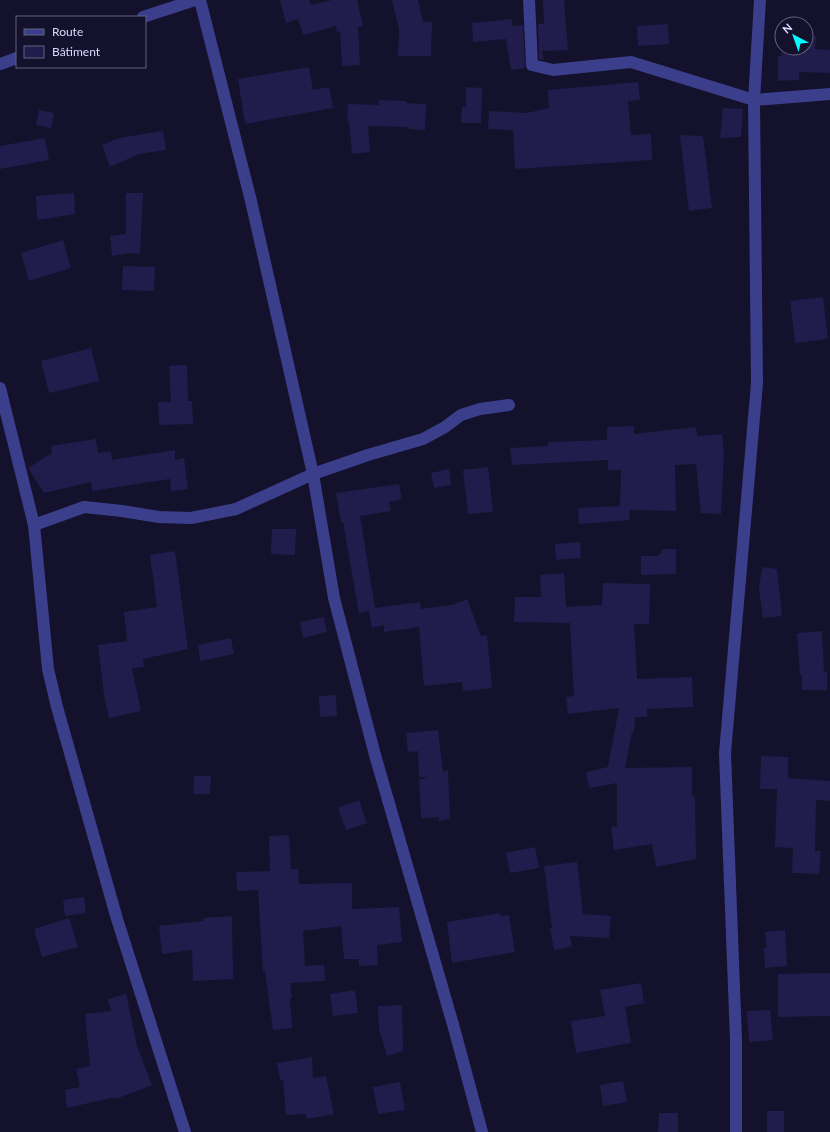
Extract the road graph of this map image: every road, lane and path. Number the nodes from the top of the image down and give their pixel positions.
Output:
1 (195, 0) edge
2 (200, 0) edge
3 (529, 0) edge
4 (760, 0) edge
5 (146, 16) edge
6 (16, 58) edge
7 (0, 64) edge
8 (830, 94) edge
9 (754, 100) junction
10 (0, 388) edge
11 (509, 405) dead end
12 (313, 474) junction
13 (34, 525) junction
14 (185, 1132) edge
15 (482, 1132) edge
16 (736, 1132) edge

1 - 5 street
2 - 12 street
3 - 9 street
4 - 9 street
6 - 7 street
8 - 9 street
9 - 16 street
10 - 13 street
11 - 12 street
12 - 13 street
12 - 15 street
13 - 14 street

